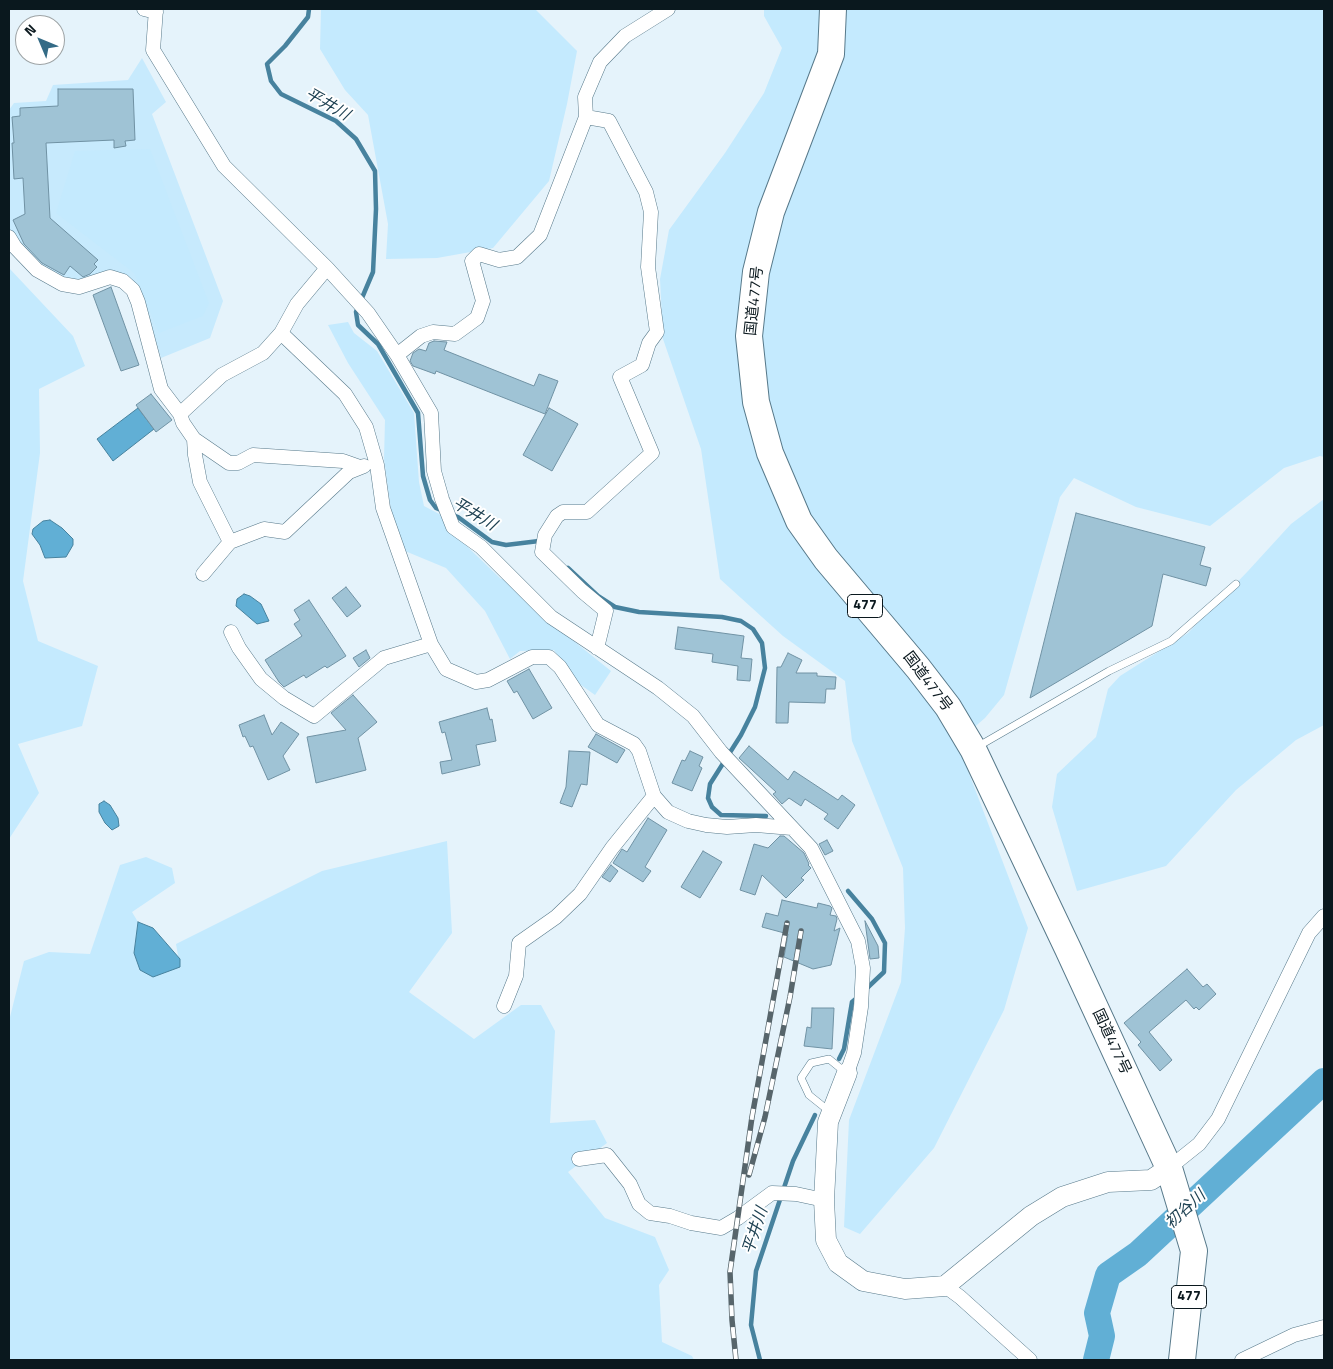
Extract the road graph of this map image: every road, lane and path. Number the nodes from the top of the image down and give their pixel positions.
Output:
1 (668, 9) edge
2 (833, 9) edge
3 (152, 10) edge
4 (586, 117) junction
5 (9, 237) edge
6 (327, 268) junction
7 (281, 333) junction
8 (397, 355) junction
9 (180, 414) junction
10 (194, 439) junction
11 (378, 465) junction
12 (360, 467) junction
13 (230, 542) junction
14 (203, 574) dead end
15 (1236, 584) dead end
16 (232, 632) dead end
17 (431, 644) junction
18 (597, 648) junction
19 (973, 749) junction
20 (654, 796) junction
21 (792, 828) junction
22 (1324, 916) edge
23 (504, 1006) dead end
24 (847, 1073) junction
25 (832, 1113) junction
26 (579, 1159) dead end
27 (1169, 1168) junction
28 (824, 1200) junction
29 (945, 1286) junction
30 (1324, 1327) edge
31 (1030, 1360) edge
32 (1182, 1360) edge
33 (1242, 1360) edge

1 - 4 street
2 - 19 highway, 国道477号 / 477
3 - 6 street
4 - 8 street
4 - 18 street
5 - 9 street
6 - 7 street
6 - 8 street
7 - 9 street
7 - 11 street
8 - 18 street
9 - 10 street
10 - 12 street
10 - 13 street
11 - 12 street
11 - 17 street
12 - 13 street
13 - 14 street
15 - 19 lane
16 - 17 street
17 - 20 street
18 - 21 street
19 - 27 highway, 国道477号 / 477
20 - 21 street
20 - 23 street
21 - 24 street
22 - 27 street
24 - 25 street
24 - 25 lane
25 - 28 street
26 - 28 street
27 - 29 street
27 - 32 highway, 国道477号 / 477
28 - 29 street
29 - 31 street
30 - 33 street

